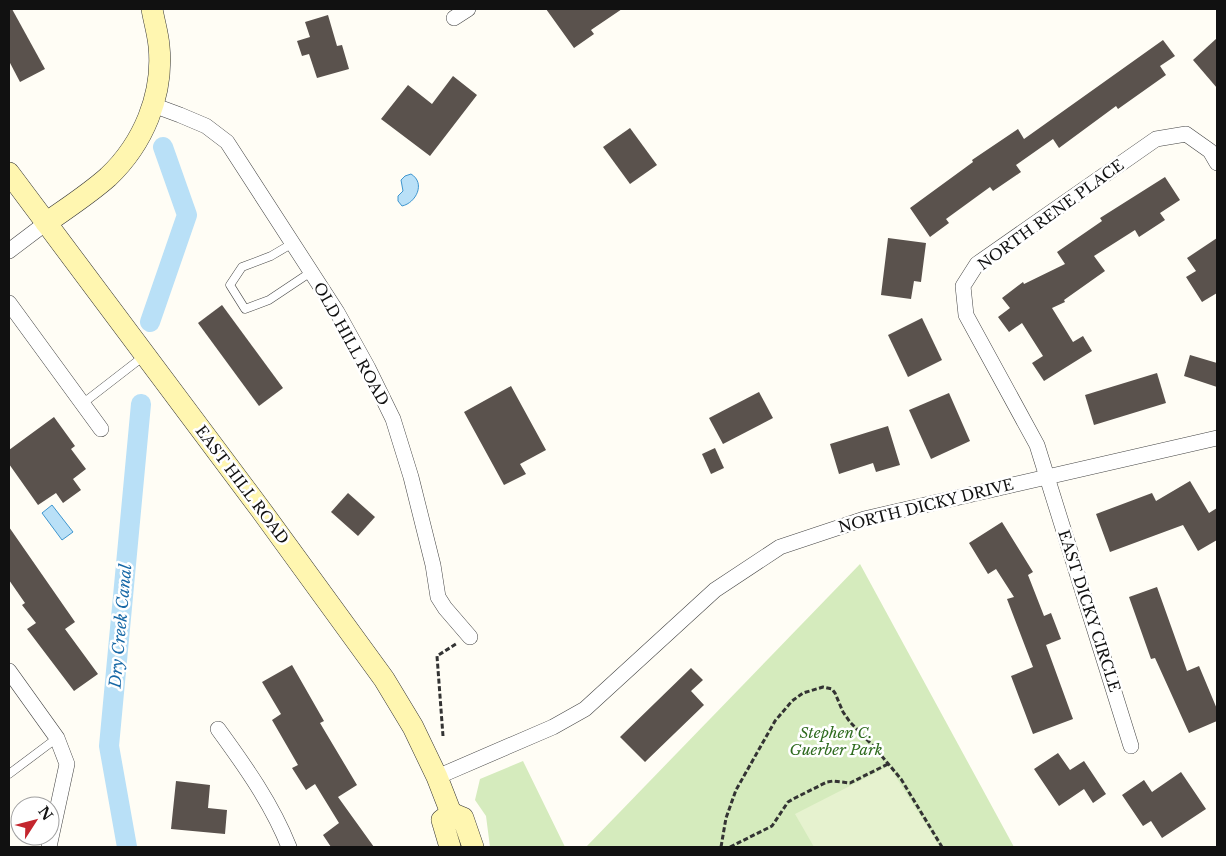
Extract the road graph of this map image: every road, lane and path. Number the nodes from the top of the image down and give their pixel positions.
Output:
1 (152, 9) edge
2 (468, 9) edge
3 (454, 18) dead end
4 (153, 105) junction
5 (1217, 163) edge
6 (9, 173) edge
7 (46, 223) junction
8 (293, 243) junction
9 (9, 251) edge
10 (312, 272) junction
11 (9, 303) edge
12 (145, 355) junction
13 (82, 404) junction
14 (101, 429) dead end
15 (1217, 438) edge
16 (1046, 476) junction
17 (470, 636) joint
18 (9, 671) edge
19 (218, 729) dead end
20 (443, 736) dead end
21 (57, 738) junction
22 (1132, 746) dead end
23 (888, 764) junction
24 (9, 774) edge
25 (437, 777) junction
26 (451, 813) junction
27 (49, 847) edge
28 (289, 847) edge
29 (450, 847) edge
30 (472, 847) edge
31 (721, 847) edge
32 (730, 847) edge
33 (942, 847) edge

1 - 4 street
2 - 3 street
4 - 7 street
4 - 8 street, OLD HILL ROAD
5 - 16 street, NORTH RENE PLACE
6 - 7 street, EAST HILL ROAD
7 - 9 street
7 - 12 street, EAST HILL ROAD
8 - 10 street, OLD HILL ROAD
8 - 10 lane
10 - 17 street, OLD HILL ROAD
11 - 13 street
12 - 13 lane
12 - 25 street, EAST HILL ROAD
13 - 14 street
15 - 16 street, NORTH DICKY DRIVE
16 - 22 street, EAST DICKY CIRCLE
16 - 25 street, NORTH DICKY DRIVE
17 - 20 path
18 - 21 street
19 - 28 street
21 - 24 lane
21 - 27 street
23 - 31 path
23 - 32 path
23 - 33 path
25 - 26 street, EAST HILL ROAD
26 - 29 street
26 - 30 street, EAST HILL ROAD

